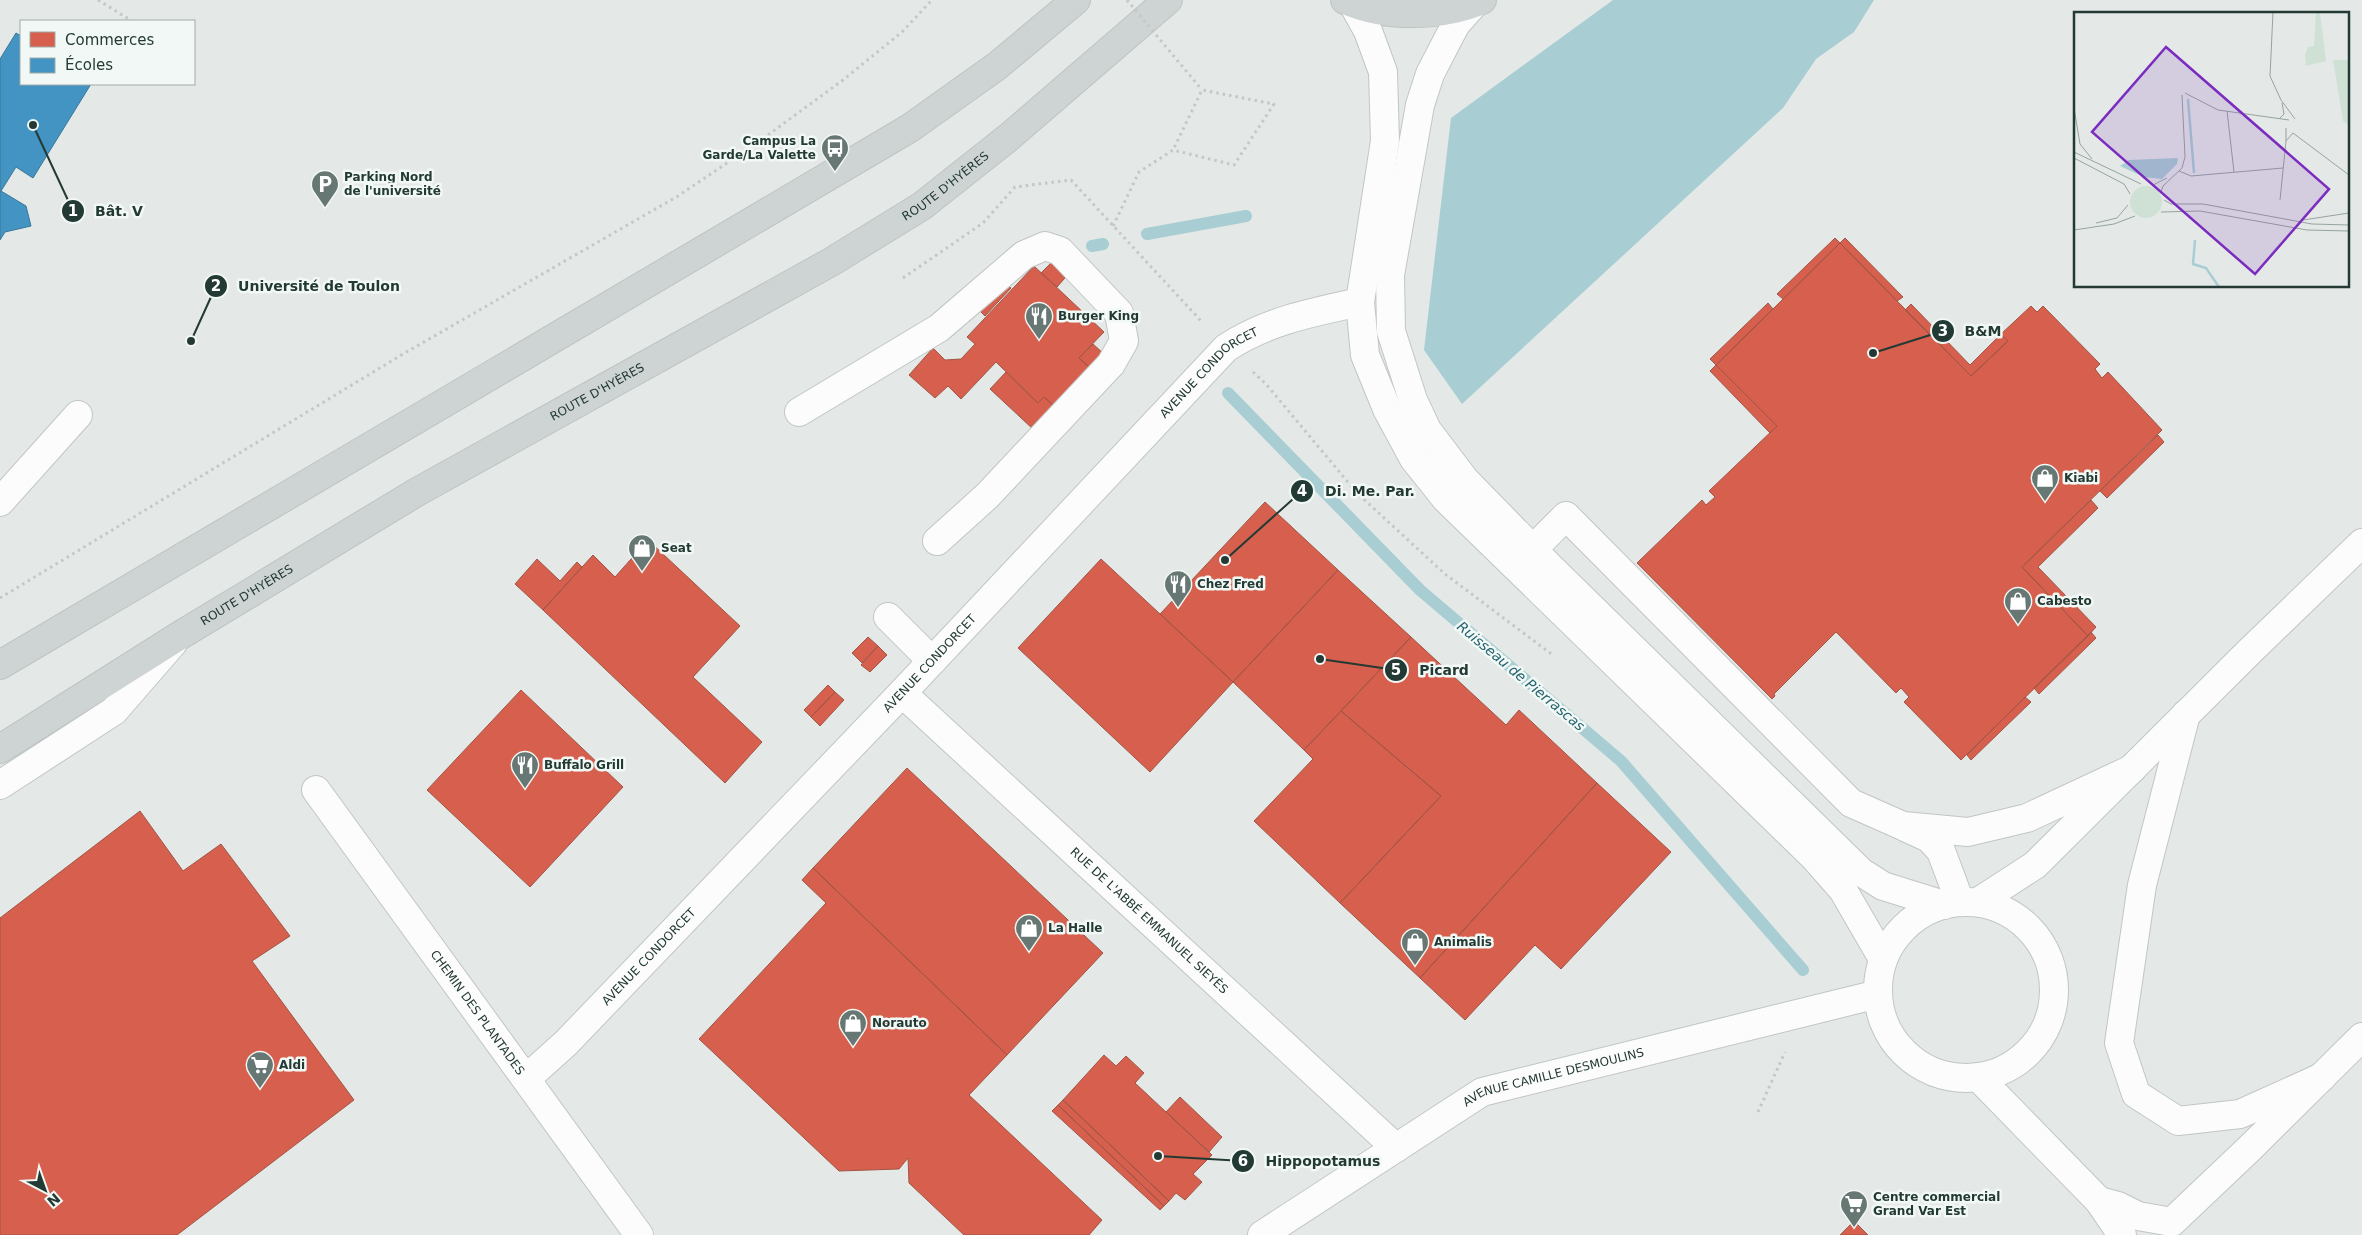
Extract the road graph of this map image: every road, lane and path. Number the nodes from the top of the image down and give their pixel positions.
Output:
1 (98, 0) edge
2 (932, 0) edge
3 (1076, 0) edge
4 (1127, 0) edge
5 (1168, 0) edge
6 (1349, 2) edge
7 (1478, 2) edge
8 (130, 20) edge
9 (1202, 90) junction
10 (1173, 150) junction
11 (1113, 226) junction
12 (903, 278) dead end
13 (1360, 302) junction
14 (1226, 348) junction
15 (799, 412) dead end
16 (78, 415) dead end
17 (0, 502) edge
18 (938, 541) dead end
19 (2362, 543) edge
20 (1533, 549) junction
21 (0, 598) edge
22 (888, 617) dead end
23 (180, 636) junction
24 (932, 660) junction
25 (1559, 660) dead end
26 (0, 665) edge
27 (902, 693) junction
28 (2186, 714) junction
29 (0, 749) edge
30 (2132, 769) junction
31 (0, 785) edge
32 (316, 790) dead end
33 (1903, 826) junction
34 (1961, 903) junction
35 (1883, 959) junction
36 (1878, 994) junction
37 (1804, 1013) junction
38 (2362, 1037) edge
39 (1978, 1077) junction
40 (2322, 1077) junction
41 (527, 1078) junction
42 (1758, 1112) dead end
43 (1396, 1148) junction
44 (2098, 1201) junction
45 (640, 1235) edge
46 (1262, 1235) edge
47 (2122, 1235) edge

1 - 8 path
2 - 21 path
3 - 26 main road
4 - 9 path, bridge
5 - 23 main road, ROUTE D'HYÈRES
6 - 7 main road
6 - 13 street
7 - 20 street
9 - 10 path
9 - 10 path
10 - 11 path
11 - 12 path
11 - 14 path
13 - 14 street, AVENUE CONDORCET
13 - 35 street
14 - 24 street, AVENUE CONDORCET
14 - 25 path
15 - 18 street
16 - 17 street
19 - 28 street
20 - 33 street
20 - 34 street
22 - 24 street
23 - 29 main road, ROUTE D'HYÈRES
23 - 31 street
24 - 27 street, AVENUE CONDORCET
27 - 41 street, AVENUE CONDORCET
27 - 43 street, RUE DE L'ABBÉ EMMANUEL SIEYÈS
28 - 30 street
28 - 40 street
30 - 33 street
30 - 34 street
32 - 41 street, CHEMIN DES PLANTADES
33 - 34 street
34 - 35 street
34 - 39 street
35 - 36 street
36 - 37 street, AVENUE CAMILLE DESMOULINS
36 - 39 street
37 - 42 path
37 - 43 street, AVENUE CAMILLE DESMOULINS
38 - 40 street
39 - 44 street
40 - 44 street
41 - 45 street, CHEMIN DES PLANTADES
43 - 46 street, AVENUE CAMILLE DESMOULINS
44 - 47 street

